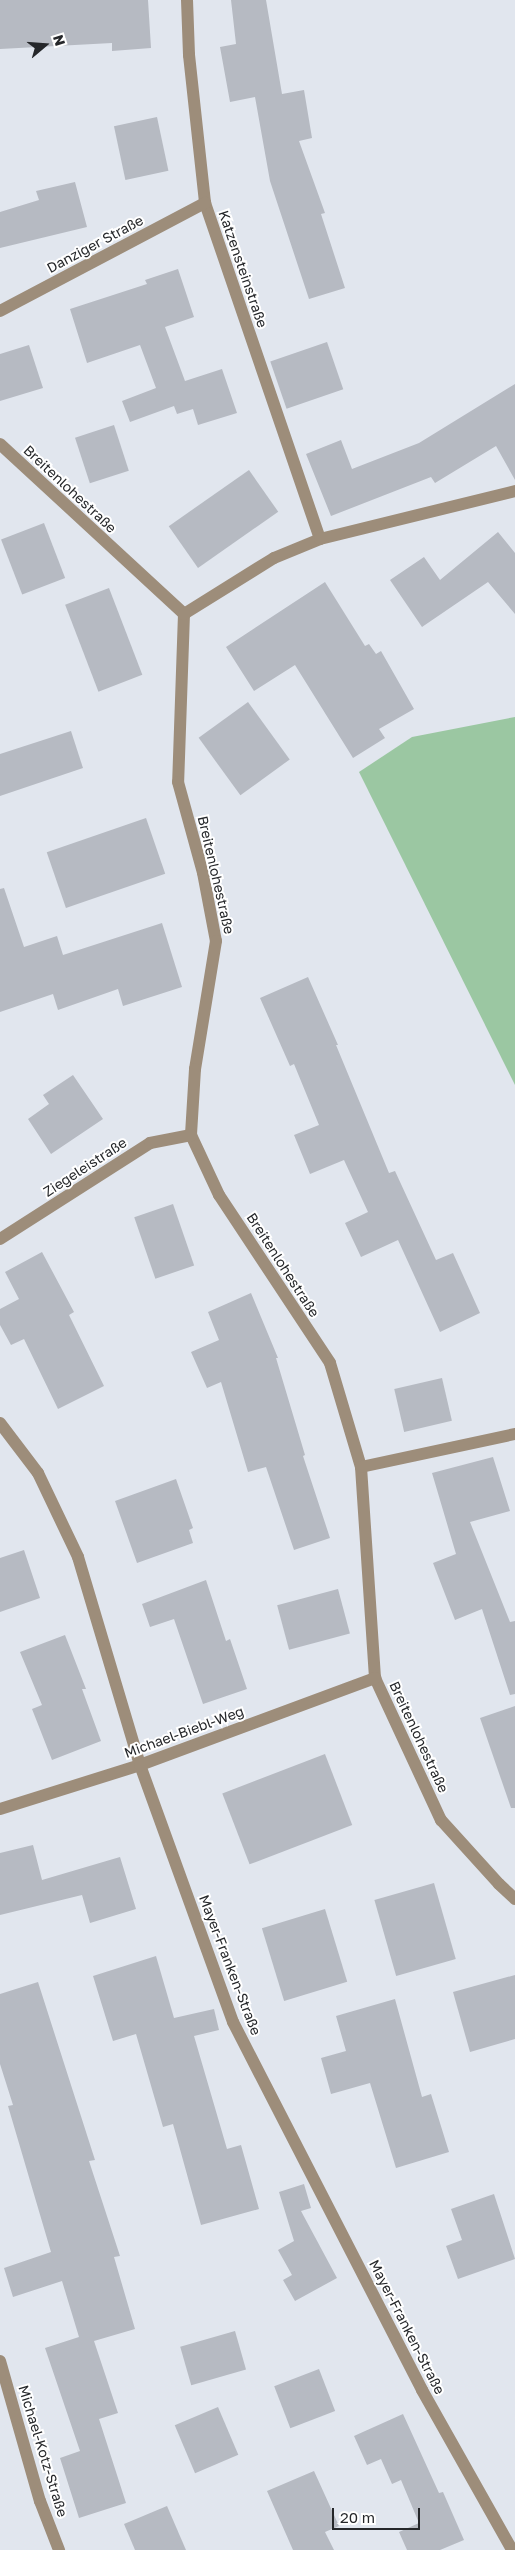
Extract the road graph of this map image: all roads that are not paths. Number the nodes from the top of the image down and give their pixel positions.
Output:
1 (187, 0) edge
2 (205, 203) junction
3 (0, 312) edge
4 (0, 444) edge
5 (515, 491) edge
6 (320, 538) junction
7 (184, 614) junction
8 (192, 1136) junction
9 (0, 1239) edge
10 (0, 1423) edge
11 (515, 1434) edge
12 (361, 1467) junction
13 (375, 1678) junction
14 (140, 1765) junction
15 (0, 1809) edge
16 (515, 1899) edge
17 (0, 2361) edge
18 (60, 2550) edge
19 (512, 2550) edge

1 - 2 street, Katzensteinstraße
2 - 3 street, Danziger Straße
2 - 6 street, Katzensteinstraße
4 - 7 street, Breitenlohestraße
5 - 6 street
6 - 7 street
7 - 8 street, Breitenlohestraße
8 - 9 street, Ziegeleistraße
8 - 12 street, Breitenlohestraße
10 - 14 street, Mayer-Franken-Straße
11 - 12 street
12 - 13 street, Breitenlohestraße
13 - 14 street, Michael-Biebl-Weg
13 - 16 street, Breitenlohestraße
14 - 15 street, Michael-Biebl-Weg
14 - 19 street, Mayer-Franken-Straße
17 - 18 street, Michael-Kotz-Straße

